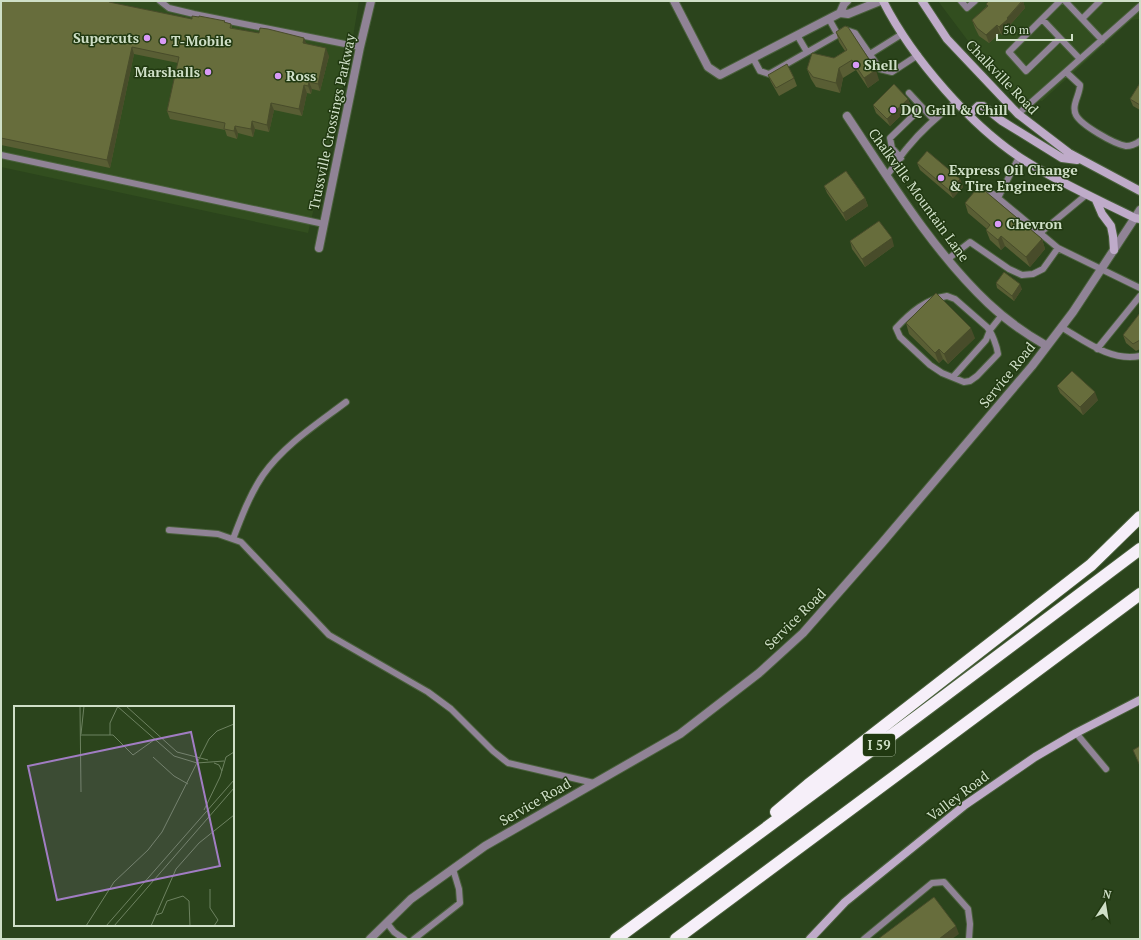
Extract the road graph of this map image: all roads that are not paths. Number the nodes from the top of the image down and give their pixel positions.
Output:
1 (160, 1) edge
2 (371, 1) edge
3 (674, 1) edge
4 (847, 1) edge
5 (880, 1) edge
6 (883, 1) edge
7 (922, 1) edge
8 (961, 1) edge
9 (975, 1) edge
10 (1060, 1) edge
11 (1065, 1) edge
12 (1100, 1) edge
13 (1140, 6) edge
14 (840, 12) junction
15 (829, 19) junction
16 (1042, 19) junction
17 (1082, 19) junction
18 (902, 34) junction
19 (797, 35) junction
20 (838, 35) junction
21 (1060, 38) junction
22 (1102, 40) junction
23 (360, 47) junction
24 (807, 52) junction
25 (870, 54) junction
26 (918, 56) junction
27 (753, 58) junction
28 (1080, 59) junction
29 (1066, 72) junction
30 (909, 93) dead end
31 (956, 102) junction
32 (921, 108) junction
33 (1018, 114) junction
34 (969, 115) junction
35 (847, 116) dead end
36 (934, 120) junction
37 (1140, 141) edge
38 (1, 154) edge
39 (901, 158) junction
40 (1020, 158) junction
41 (1081, 160) junction
42 (887, 175) junction
43 (985, 188) dead end
44 (1140, 191) edge
45 (1086, 195) junction
46 (998, 198) junction
47 (1096, 200) junction
48 (1140, 210) edge
49 (1137, 219) edge
50 (324, 224) junction
51 (1040, 233) junction
52 (319, 248) dead end
53 (1058, 248) junction
54 (1114, 250) junction
55 (948, 259) junction
56 (1101, 270) junction
57 (1140, 288) edge
58 (1140, 296) edge
59 (1002, 315) junction
60 (1061, 328) junction
61 (990, 330) junction
62 (1047, 346) junction
63 (1097, 349) junction
64 (1140, 356) edge
65 (953, 377) junction
66 (346, 402) dead end
67 (1140, 517) edge
68 (169, 530) dead end
69 (233, 540) junction
70 (1140, 549) edge
71 (1140, 594) edge
72 (1140, 700) edge
73 (1076, 733) junction
74 (1106, 769) dead end
75 (594, 783) junction
76 (453, 869) junction
77 (702, 876) junction
78 (387, 923) junction
79 (370, 939) edge
80 (404, 939) edge
81 (414, 939) edge
82 (616, 939) edge
83 (676, 939) edge
84 (810, 939) edge
85 (864, 939) edge
86 (969, 939) edge

1 - 23 lane
2 - 23 street, Trussville Crossings Parkway
3 - 27 street
4 - 14 street
5 - 14 street
6 - 18 main road
7 - 33 main road, Chalkville Road
8 - 9 lane
10 - 16 lane
11 - 17 lane
12 - 17 lane
13 - 22 lane
14 - 15 street
15 - 19 street
15 - 20 lane
16 - 21 lane
16 - 21 lane
17 - 22 lane
18 - 25 lane
18 - 26 main road
19 - 24 lane
19 - 27 street
20 - 24 lane
20 - 25 lane
21 - 28 lane
22 - 28 lane
23 - 50 street, Trussville Crossings Parkway
24 - 27 lane
25 - 26 lane
26 - 31 main road
28 - 29 lane
29 - 33 lane
29 - 37 lane
30 - 32 lane
31 - 34 main road
31 - 36 lane
32 - 36 lane
32 - 39 lane
33 - 41 main road, Chalkville Road
34 - 40 main road
34 - 41 main road
35 - 42 street, Chalkville Mountain Lane
36 - 39 lane
38 - 50 lane
39 - 42 lane
40 - 45 main road
40 - 46 lane
41 - 44 main road, Chalkville Road
42 - 55 street, Chalkville Mountain Lane
43 - 46 lane
45 - 47 main road
45 - 51 lane
46 - 51 lane
47 - 49 main road
47 - 54 main road
48 - 49 street, Service Road
49 - 54 street, Service Road
50 - 52 street, Trussville Crossings Parkway
51 - 53 lane
53 - 55 lane
53 - 56 lane
54 - 56 street, Service Road
55 - 59 street, Chalkville Mountain Lane
56 - 57 lane
56 - 60 street, Service Road
58 - 63 lane
59 - 61 lane
59 - 62 street, Chalkville Mountain Lane
60 - 62 street, Service Road
60 - 63 lane
61 - 65 lane
61 - 65 lane
61 - 65 lane
62 - 75 street, Service Road
63 - 64 lane
66 - 69 lane
67 - 77 highway
68 - 69 lane
69 - 75 lane
70 - 77 highway, I 59
71 - 83 highway, I 59
72 - 73 main road, Valley Road
73 - 74 lane
73 - 84 main road, Valley Road
75 - 76 street, Service Road
76 - 78 street, Service Road
76 - 81 lane
77 - 82 highway, I 59
78 - 79 street, Service Road
78 - 80 lane
85 - 86 lane

